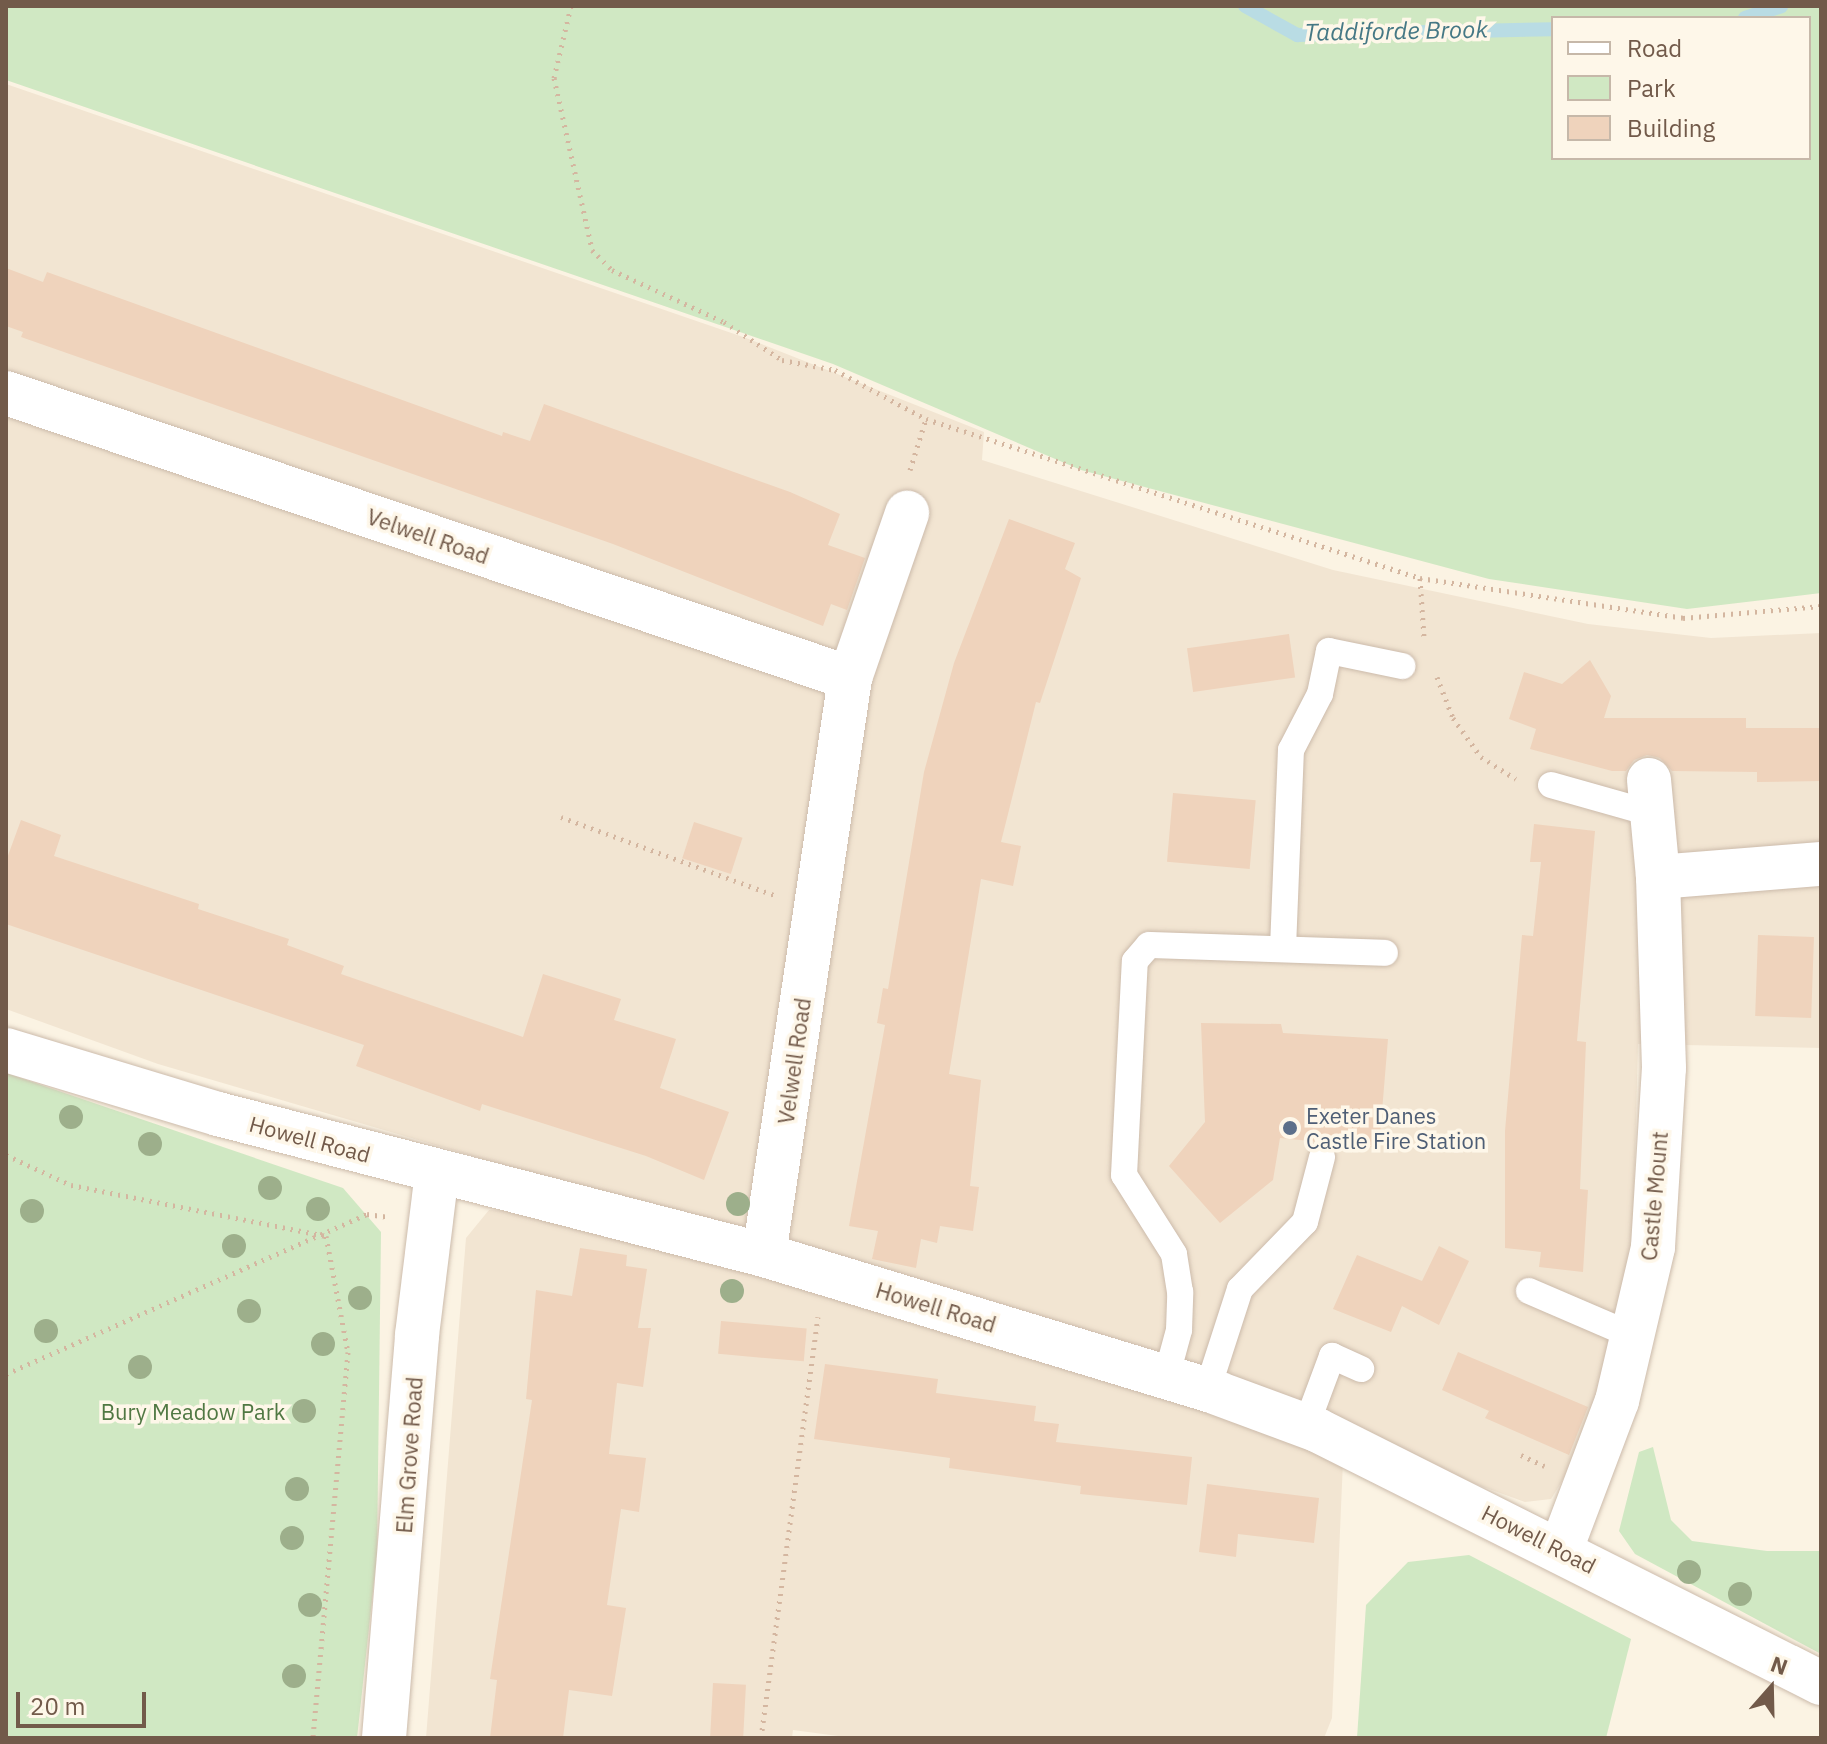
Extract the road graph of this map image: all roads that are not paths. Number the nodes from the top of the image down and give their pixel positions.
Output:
1 (6, 393) edge
2 (907, 513) road end
3 (1402, 666) dead end
4 (850, 678) junction
5 (1551, 785) dead end
6 (1650, 796) joint
7 (1821, 864) edge
8 (1658, 877) junction
9 (1283, 948) junction
10 (1385, 953) dead end
11 (6, 1050) edge
12 (1322, 1157) dead end
13 (437, 1173) junction
14 (764, 1255) junction
15 (1529, 1291) dead end
16 (1636, 1337) junction
17 (1361, 1369) dead end
18 (1166, 1378) junction
19 (1207, 1391) junction
20 (1306, 1426) junction
21 (1561, 1549) junction
22 (1821, 1683) edge
23 (384, 1738) edge

1 - 4 street, Velwell Road
2 - 4 street, Velwell Road
3 - 9 lane
4 - 14 street, Velwell Road
5 - 6 lane
6 - 8 street, Castle Mount
7 - 8 street
8 - 16 street, Castle Mount
9 - 10 lane
9 - 18 lane
11 - 13 street, Howell Road
12 - 19 lane
13 - 14 street, Howell Road
13 - 23 street, Elm Grove Road
14 - 18 street, Howell Road
15 - 16 lane
16 - 21 street, Castle Mount
17 - 20 lane
18 - 19 street, Howell Road
19 - 20 street, Howell Road
20 - 21 street, Howell Road
21 - 22 street, Howell Road

